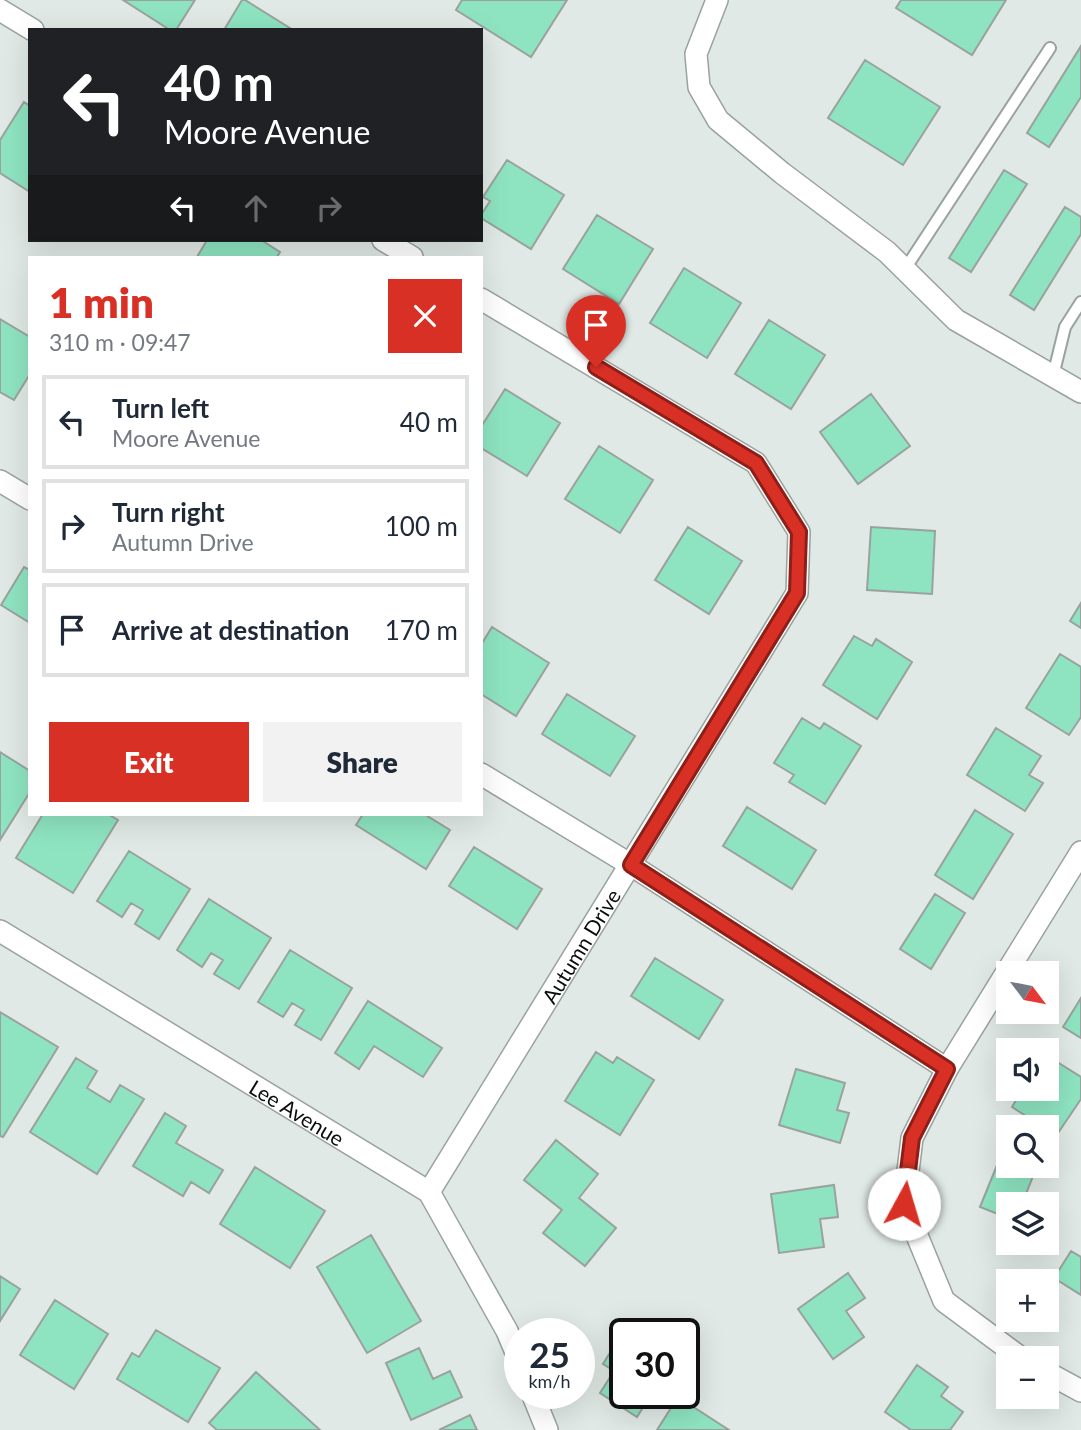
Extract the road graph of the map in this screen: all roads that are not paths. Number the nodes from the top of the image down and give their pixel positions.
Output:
1 (717, 0) edge
2 (0, 10) edge
3 (30, 28) edge
4 (1049, 48) dead end
5 (386, 242) edge
6 (410, 256) edge
7 (905, 269) junction
8 (483, 300) edge
9 (1081, 302) edge
10 (1053, 376) junction
11 (1081, 392) edge
12 (0, 481) edge
13 (28, 498) edge
14 (483, 775) edge
15 (1081, 852) edge
16 (631, 865) junction
17 (0, 931) edge
18 (947, 1069) junction
19 (429, 1192) junction
20 (504, 1326) edge
21 (1005, 1346) edge
22 (1059, 1379) edge
23 (1081, 1391) edge
24 (538, 1409) edge
25 (547, 1430) edge

1 - 7 street
2 - 3 street
4 - 7 lane
5 - 6 street
7 - 10 street
8 - 16 street, Autumn Drive
9 - 10 lane
10 - 11 street
12 - 13 street
14 - 16 street
15 - 18 street
16 - 18 street
16 - 19 street, Autumn Drive
17 - 19 street, Lee Avenue
18 - 21 street
19 - 20 street, Lee Avenue
22 - 23 street
24 - 25 street

